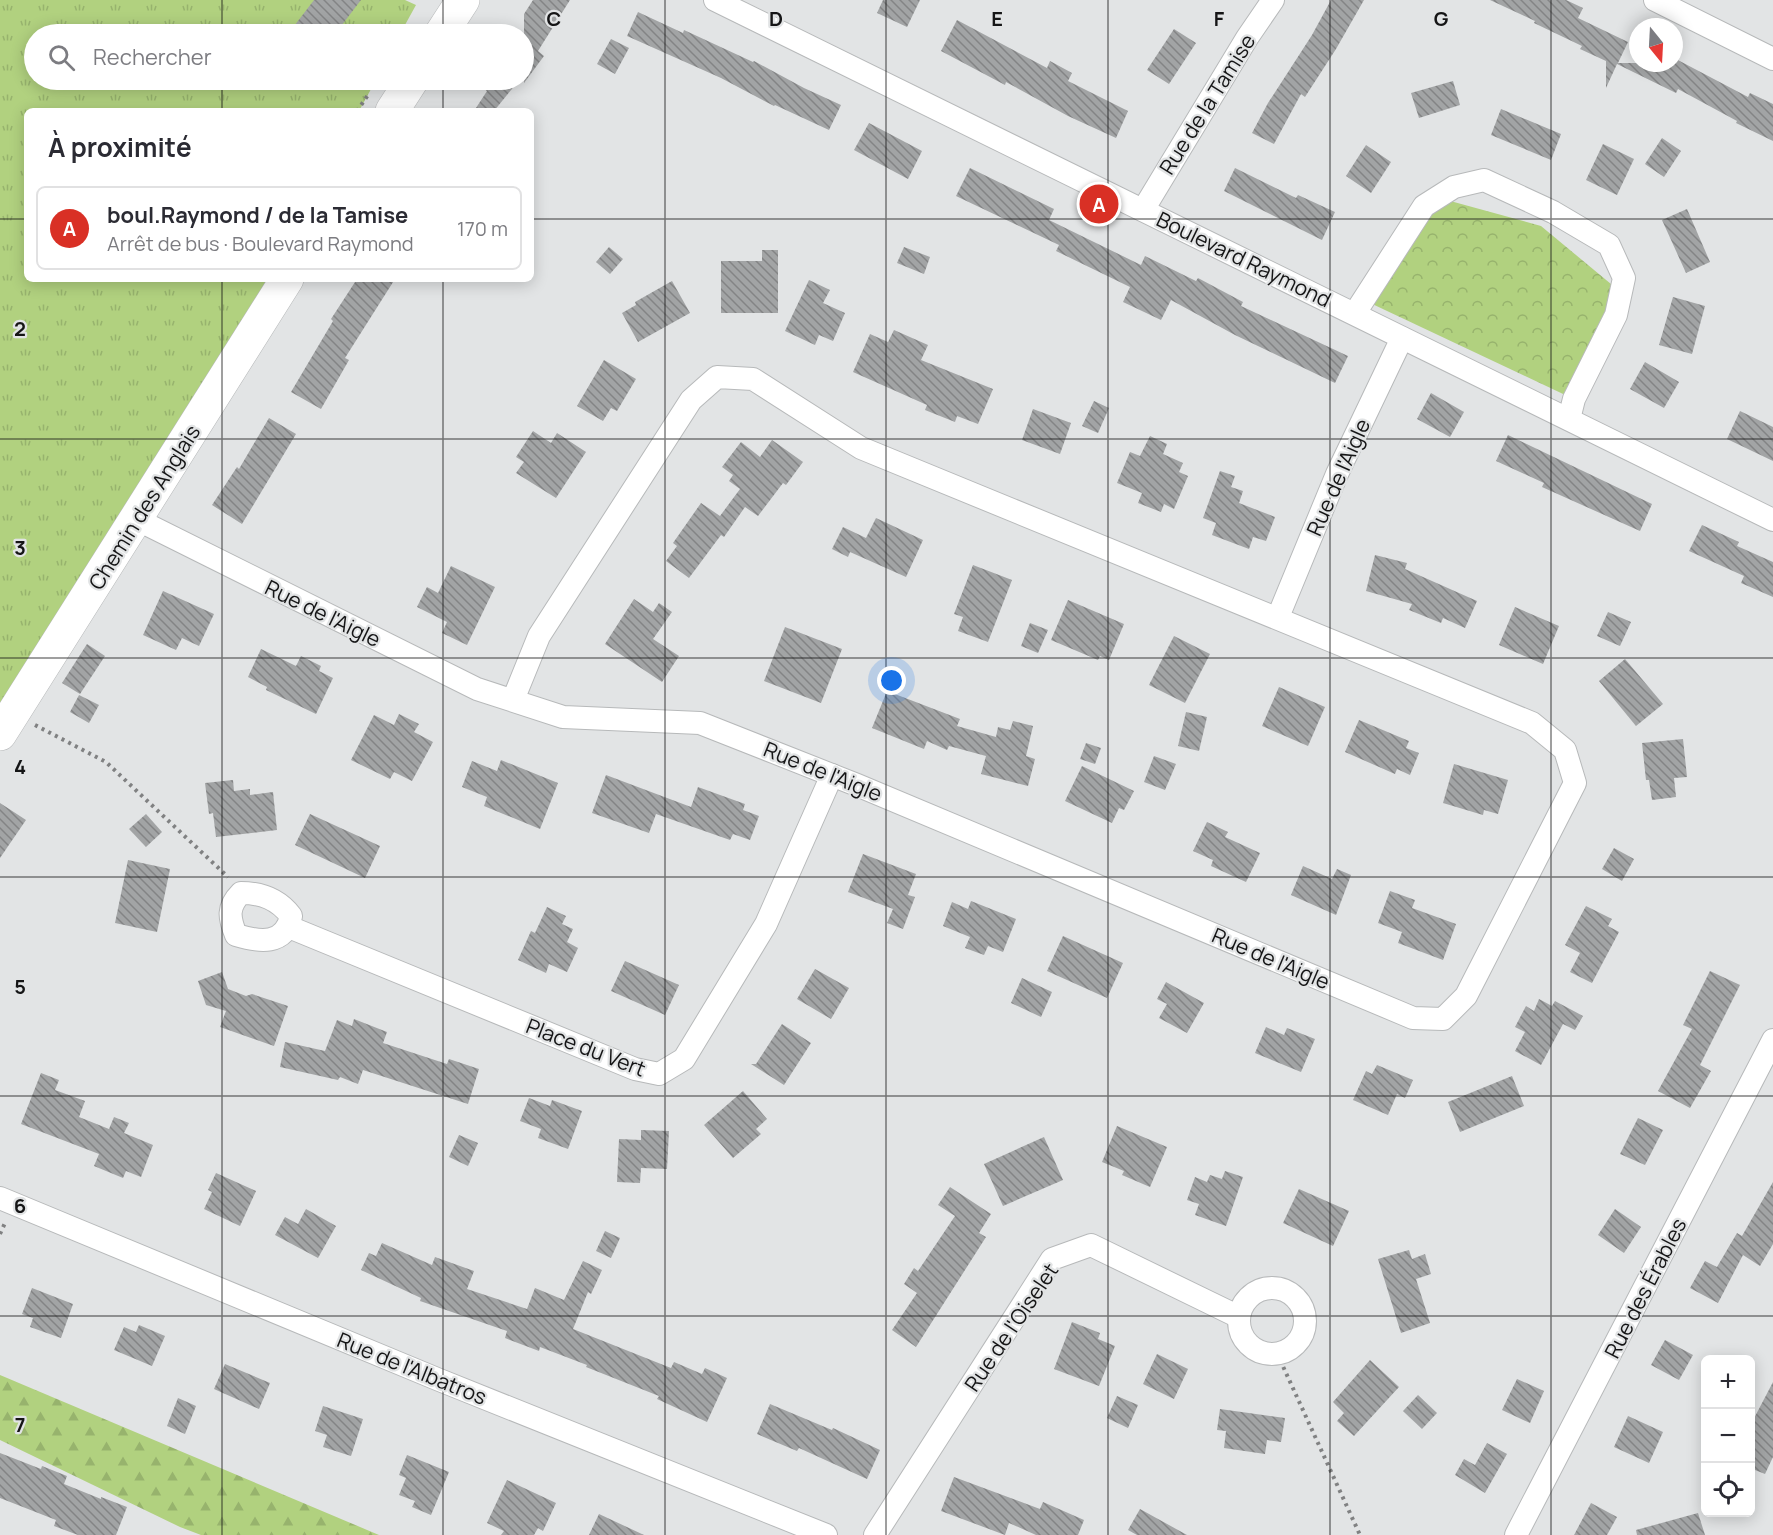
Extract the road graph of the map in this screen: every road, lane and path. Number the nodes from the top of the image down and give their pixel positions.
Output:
1 (463, 0) edge
2 (715, 0) edge
3 (1273, 0) edge
4 (1655, 0) edge
5 (447, 24) edge
6 (1773, 59) edge
7 (406, 90) edge
8 (394, 108) edge
9 (1143, 210) junction
10 (285, 282) edge
11 (1355, 313) junction
12 (1402, 338) junction
13 (1569, 419) junction
14 (136, 519) junction
15 (1773, 520) edge
16 (1278, 617) junction
17 (513, 700) junction
18 (12, 727) edge
19 (832, 775) junction
20 (235, 884) dead end
21 (289, 927) dead end
22 (1773, 1040) edge
23 (0, 1198) edge
24 (1239, 1317) junction
25 (1284, 1353) junction
26 (826, 1535) edge
27 (875, 1535) edge
28 (1360, 1535) edge
29 (1516, 1535) edge

1 - 5 street
2 - 9 street, Boulevard Raymond
3 - 9 street, Rue de la Tamise
4 - 6 street
7 - 8 street
9 - 11 street, Boulevard Raymond
10 - 14 street, Chemin des Anglais
11 - 12 street, Boulevard Raymond
11 - 13 street
12 - 13 street, Boulevard Raymond
12 - 16 street, Rue de l'Aigle
13 - 15 street, Boulevard Raymond
14 - 17 street, Rue de l'Aigle
14 - 18 street, Chemin des Anglais
16 - 17 street, Rue de l'Aigle
16 - 19 street, Rue de l'Aigle
17 - 19 street, Rue de l'Aigle
18 - 20 path
19 - 21 street, Place du Vert
22 - 29 street, Rue des Érables
23 - 26 street, Rue de l'Albatros
24 - 25 street
24 - 25 street
24 - 27 street, Rue de l'Oiselet
25 - 28 path

